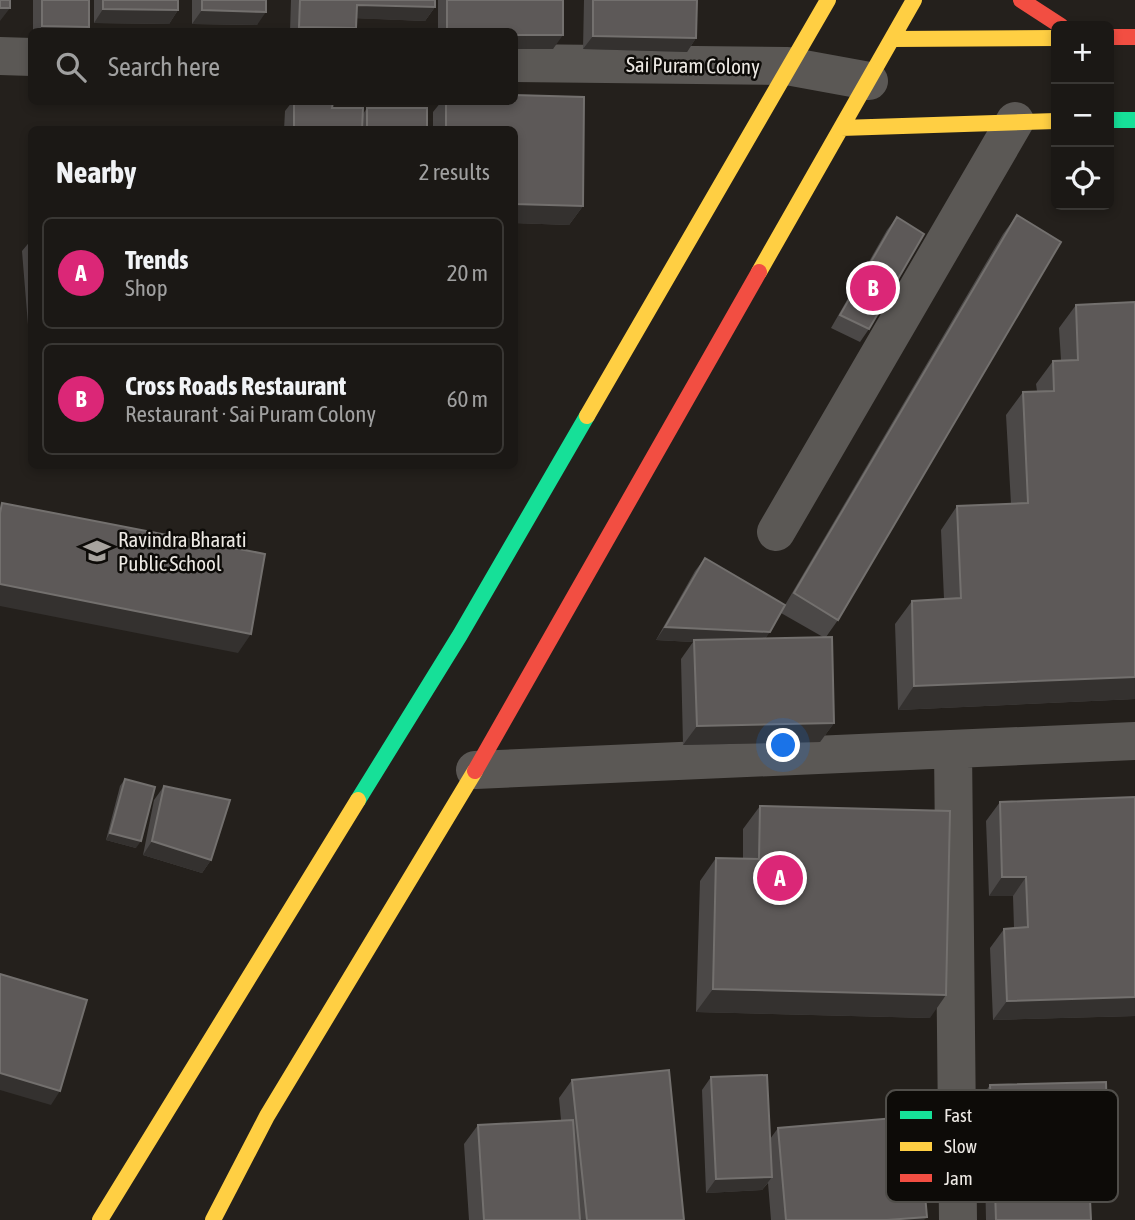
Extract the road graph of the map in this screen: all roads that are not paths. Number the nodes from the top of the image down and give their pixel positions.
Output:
1 (828, 0) edge
2 (914, 0) edge
3 (1021, 0) edge
4 (1053, 21) edge
5 (1051, 37) edge
6 (1114, 37) edge
7 (1135, 37) edge
8 (892, 39) junction
9 (0, 56) edge
10 (28, 57) edge
11 (518, 63) edge
12 (787, 66) junction
13 (869, 81) junction
14 (1114, 120) edge
15 (1135, 120) edge
16 (1014, 121) junction
17 (1051, 121) edge
18 (841, 128) junction
19 (776, 532) dead end
20 (1135, 741) edge
21 (953, 749) junction
22 (475, 770) junction
23 (957, 1090) edge
24 (958, 1202) edge
25 (100, 1220) edge
26 (213, 1220) edge
27 (958, 1220) edge

1 - 12 main road
2 - 8 main road
3 - 4 main road
5 - 8 main road
6 - 7 main road
8 - 13 main road
9 - 10 street
11 - 12 street, Sai Puram Colony
12 - 13 street, Sai Puram Colony
12 - 25 main road
13 - 18 main road
14 - 15 main road
16 - 17 main road
16 - 18 main road
16 - 19 street
18 - 22 main road
20 - 21 street
21 - 22 street
21 - 23 street
22 - 26 main road
24 - 27 street

